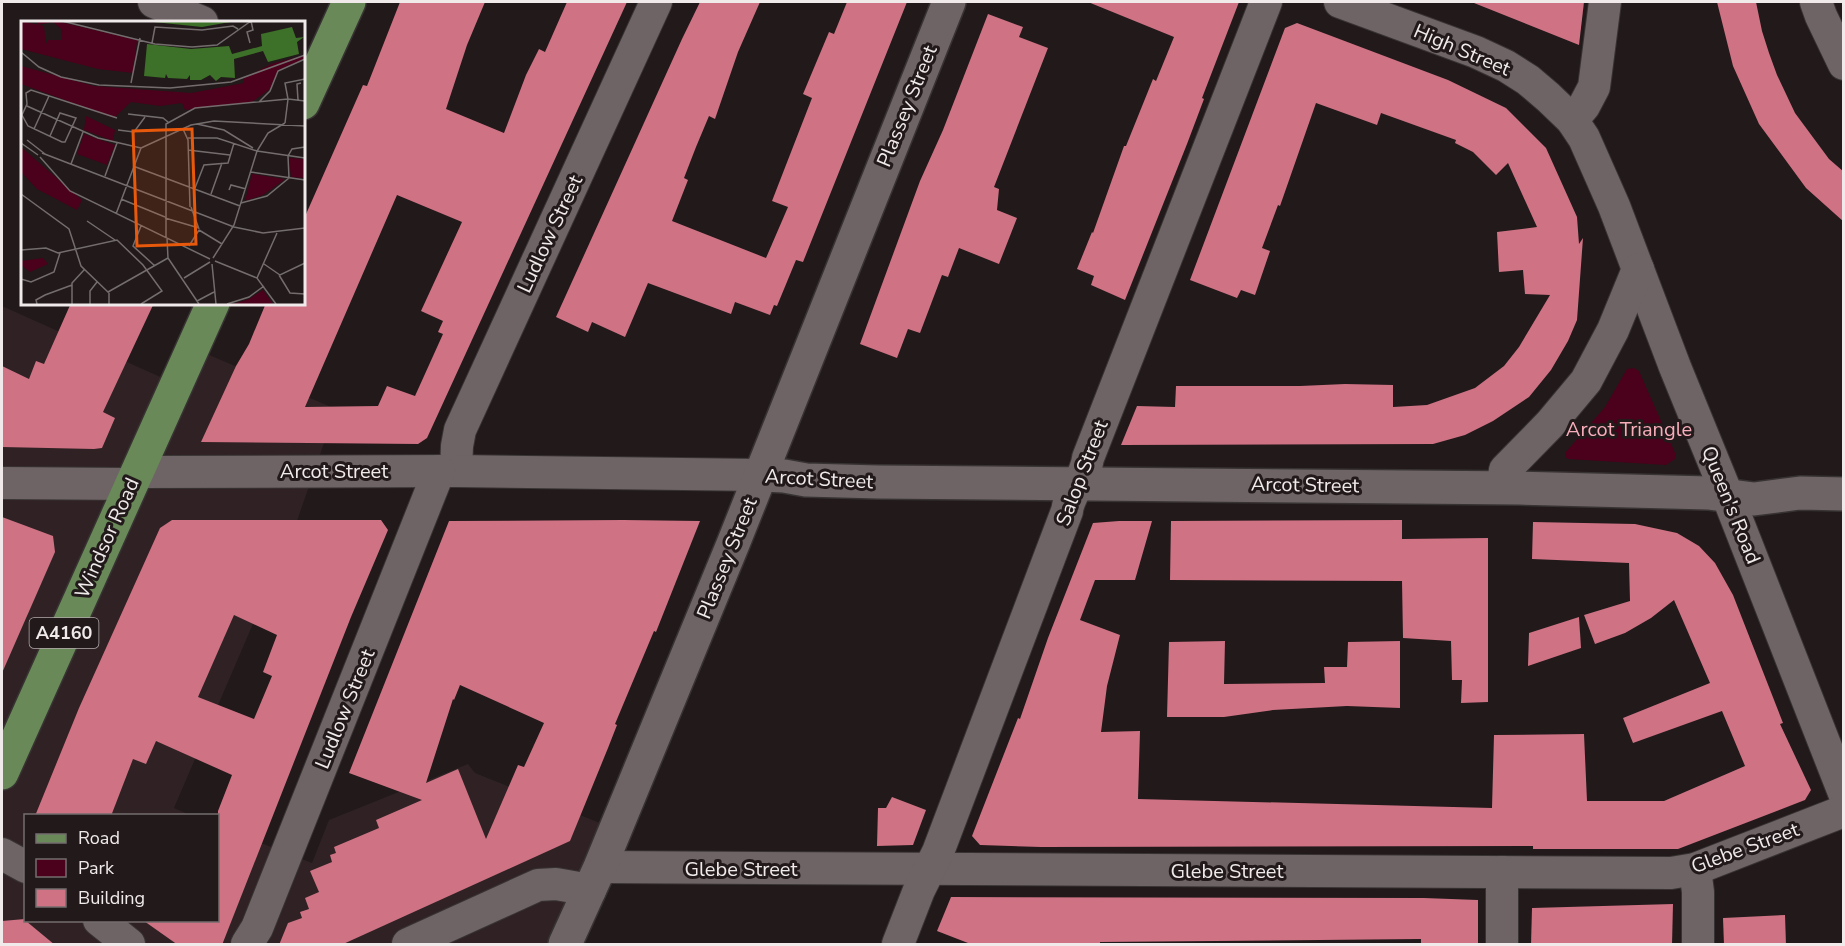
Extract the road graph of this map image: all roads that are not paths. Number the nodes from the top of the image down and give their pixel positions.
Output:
1 (154, 2) edge
2 (349, 2) edge
3 (656, 2) edge
4 (949, 2) edge
5 (1266, 2) edge
6 (1340, 2) edge
7 (1605, 2) edge
8 (1816, 2) edge
9 (200, 21) edge
10 (1844, 64) edge
11 (310, 69) edge
12 (304, 98) edge
13 (1572, 120) junction
14 (1638, 269) junction
15 (213, 304) edge
16 (448, 471) junction
17 (760, 475) junction
18 (134, 478) junction
19 (2, 483) edge
20 (1078, 483) junction
21 (1502, 488) junction
22 (1844, 494) edge
23 (1728, 496) junction
24 (2, 773) edge
25 (1844, 793) edge
26 (1844, 811) edge
27 (2, 854) edge
28 (24, 866) edge
29 (1695, 869) junction
30 (929, 870) junction
31 (1502, 872) junction
32 (595, 879) junction
33 (100, 922) edge
34 (129, 945) edge
35 (247, 945) edge
36 (408, 945) edge
37 (565, 945) edge
38 (898, 945) edge
39 (1502, 945) edge
40 (1698, 945) edge

1 - 9 street
2 - 11 main road
3 - 16 street, Ludlow Street
4 - 17 street, Plassey Street
5 - 20 street, Salop Street
6 - 13 street, High Street
7 - 13 street
8 - 10 street
11 - 12 main road
13 - 14 street, Queen's Road
14 - 21 street
14 - 23 street, Queen's Road
15 - 18 main road, Windsor Road / A4160
16 - 17 street, Arcot Street
16 - 18 street, Arcot Street
16 - 35 street, Ludlow Street
17 - 20 street, Arcot Street
17 - 32 street, Plassey Street
18 - 19 street, Arcot Street
18 - 24 main road, Windsor Road / A4160
20 - 21 street, Arcot Street
20 - 30 street, Salop Street
21 - 23 street, Arcot Street
22 - 23 street, Arcot Street
23 - 25 street, Queen's Road
26 - 29 street, Glebe Street
27 - 28 street
29 - 31 street, Glebe Street
29 - 40 street
30 - 31 street, Glebe Street
30 - 32 street, Glebe Street
30 - 38 street, Salop Street
31 - 39 street
32 - 36 street, Glebe Street
32 - 37 street, Plassey Street
33 - 34 street

